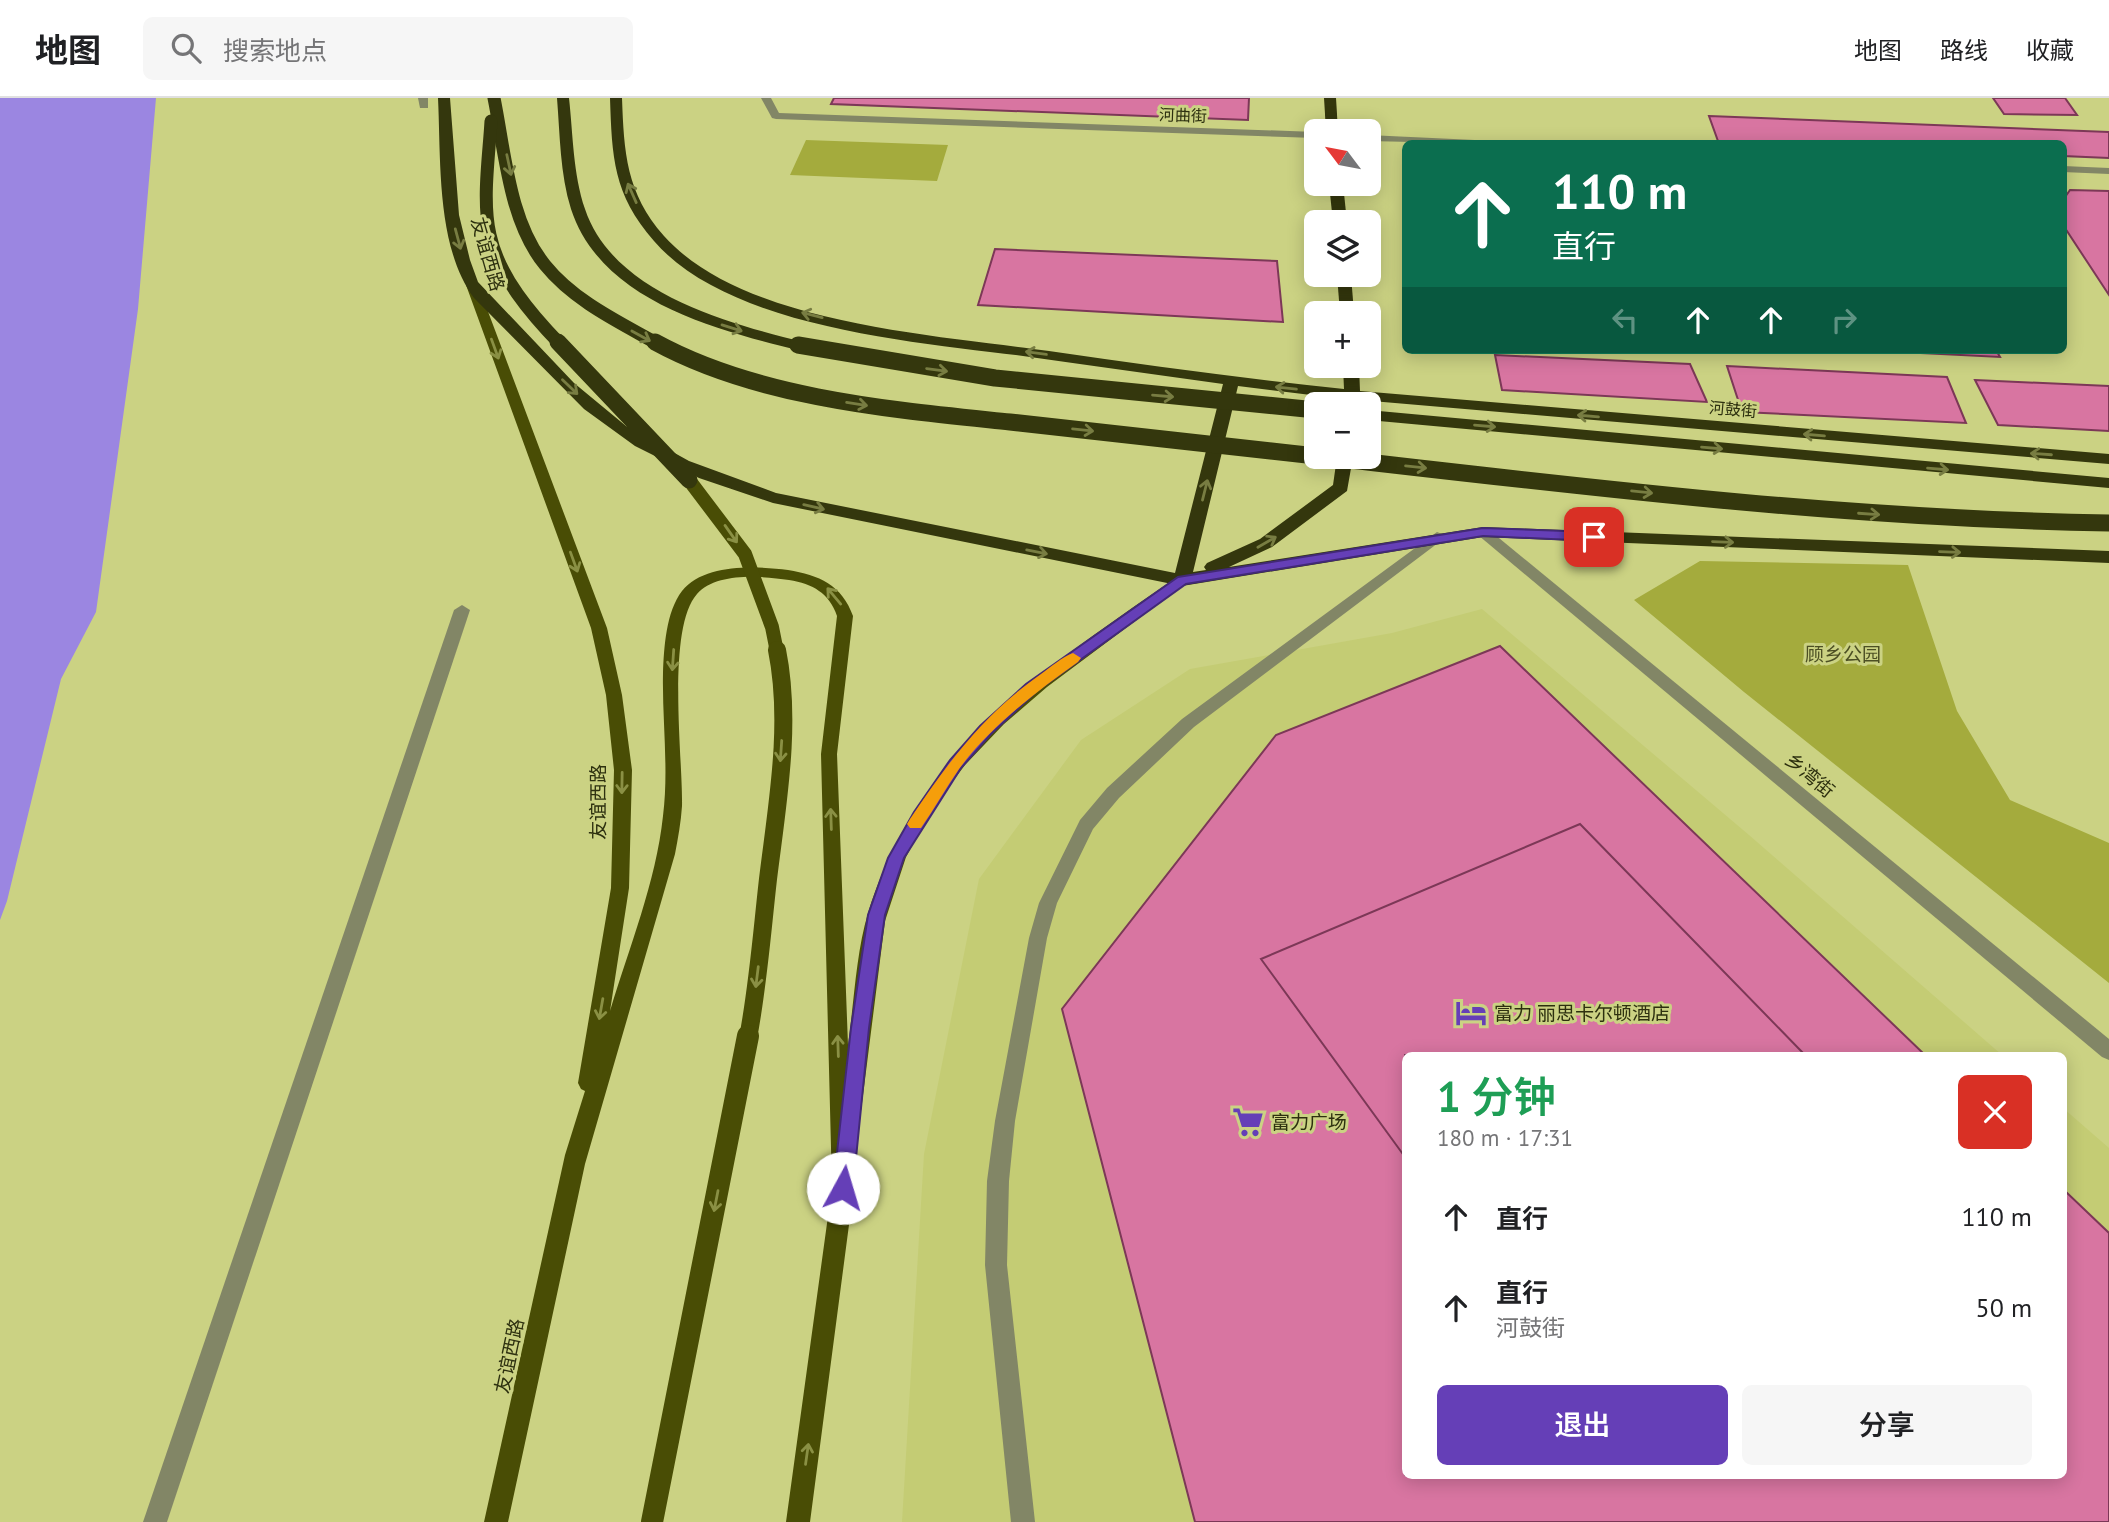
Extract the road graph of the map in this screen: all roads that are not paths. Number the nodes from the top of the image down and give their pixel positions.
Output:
1 (444, 98) edge
2 (493, 98) edge
3 (563, 98) edge
4 (617, 98) edge
5 (766, 98) edge
6 (1330, 98) edge
7 (1331, 119) edge
8 (1304, 135) edge
9 (1381, 139) edge
10 (1411, 140) edge
11 (2067, 169) edge
12 (2109, 172) edge
13 (472, 285) junction
14 (1231, 382) junction
15 (1304, 393) edge
16 (1381, 402) edge
17 (1304, 409) edge
18 (1381, 416) edge
19 (1304, 455) edge
20 (2109, 459) edge
21 (1381, 463) edge
22 (1343, 469) edge
23 (689, 480) joint
24 (2109, 483) edge
25 (2109, 523) edge
26 (1483, 532) junction
27 (1437, 537) junction
28 (2109, 557) edge
29 (1182, 580) junction
30 (462, 610) dead end
31 (2109, 1051) edge
32 (574, 1164) junction
33 (843, 1188) junction
34 (155, 1522) edge
35 (496, 1522) edge
36 (652, 1522) edge
37 (798, 1522) edge
38 (1023, 1522) edge

1 -> 13 highway, 友谊西路
2 -> 19 highway, bridge
2 - 23 highway, bridge
3 -> 17 highway, bridge
14 -> 4 highway, 河鼓街
5 - 8 street, 河曲街
6 - 7 highway
9 - 10 street
11 - 12 street
13 -> 29 highway
13 -> 32 main road, 友谊西路
15 -> 14 highway, 河鼓街
29 -> 14 highway
20 -> 16 highway, 河鼓街
18 -> 24 highway
21 -> 25 highway, bridge
29 -> 22 highway
23 -> 36 main road, bridge
26 - 27 highway
26 -> 28 highway
26 - 31 street, 乡湾街
27 - 29 highway
27 - 38 street
29 - 33 main road
30 - 34 street
33 -> 32 main road
32 - 35 main road, 友谊西路
37 -> 33 main road

